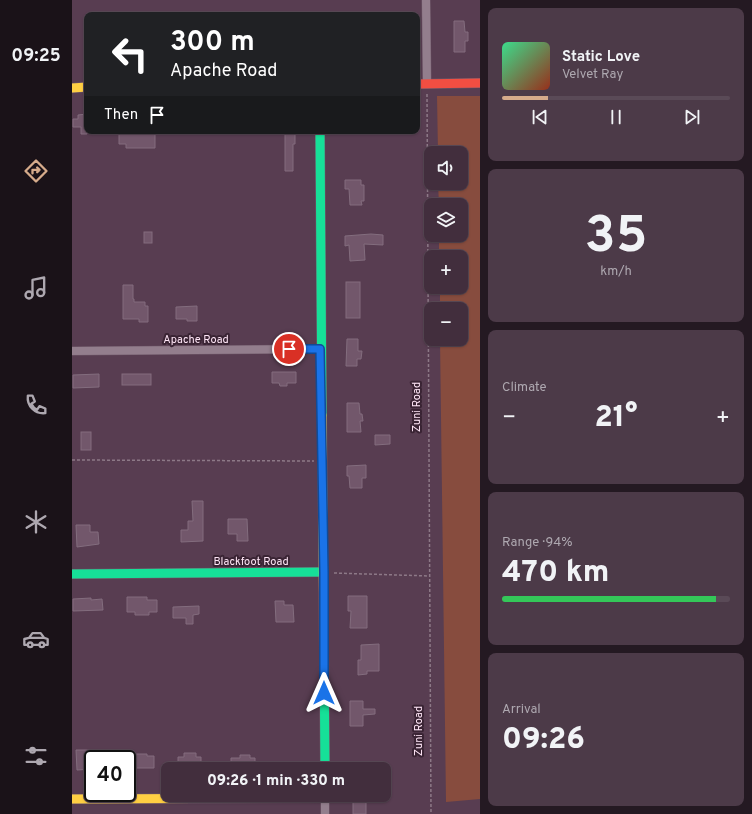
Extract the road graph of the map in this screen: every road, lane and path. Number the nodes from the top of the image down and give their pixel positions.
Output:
1 (426, 0) edge
2 (420, 84) edge
3 (427, 84) junction
4 (480, 84) edge
5 (72, 88) edge
6 (84, 88) edge
7 (320, 134) edge
8 (320, 349) junction
9 (72, 351) edge
10 (72, 460) edge
11 (322, 461) junction
12 (324, 572) junction
13 (72, 574) edge
14 (429, 576) junction
15 (325, 762) edge
16 (161, 798) edge
17 (72, 799) edge
18 (325, 802) edge
19 (325, 814) edge
20 (431, 814) edge

1 - 3 street
2 - 3 street
3 - 4 street
3 - 14 path, Zuni Road
5 - 6 street
7 - 8 street
8 - 9 street, Apache Road
8 - 11 street
10 - 11 path
11 - 12 street
12 - 13 street, Blackfoot Road
12 - 14 path
12 - 15 street
14 - 20 path, Zuni Road
16 - 17 street
18 - 19 street

